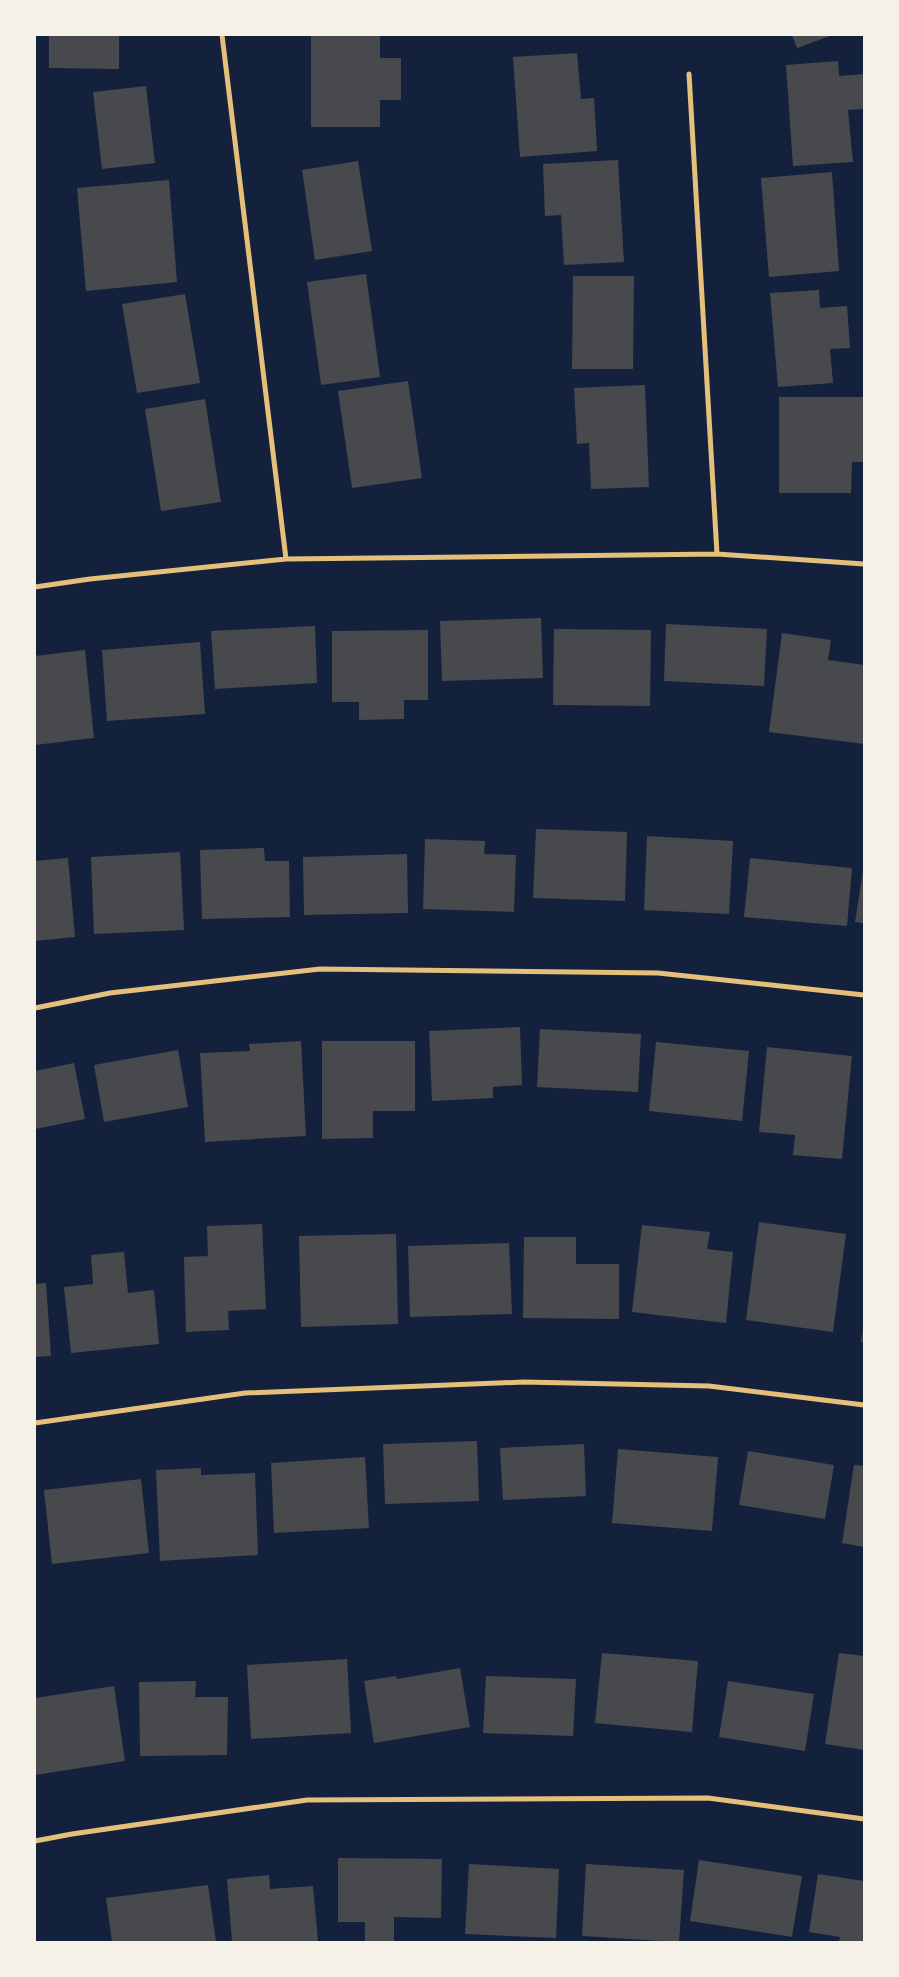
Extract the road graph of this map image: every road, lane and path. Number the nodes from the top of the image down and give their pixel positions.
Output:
1 (222, 35) edge
2 (689, 74) dead end
3 (717, 554) junction
4 (286, 559) junction
5 (864, 564) edge
6 (35, 587) edge
7 (864, 995) edge
8 (35, 1008) edge
9 (864, 1405) edge
10 (35, 1423) edge
11 (864, 1819) edge
12 (35, 1841) edge

1 - 4 street
2 - 3 street
3 - 4 street
3 - 5 street
4 - 6 street
7 - 8 street
9 - 10 street
11 - 12 street

